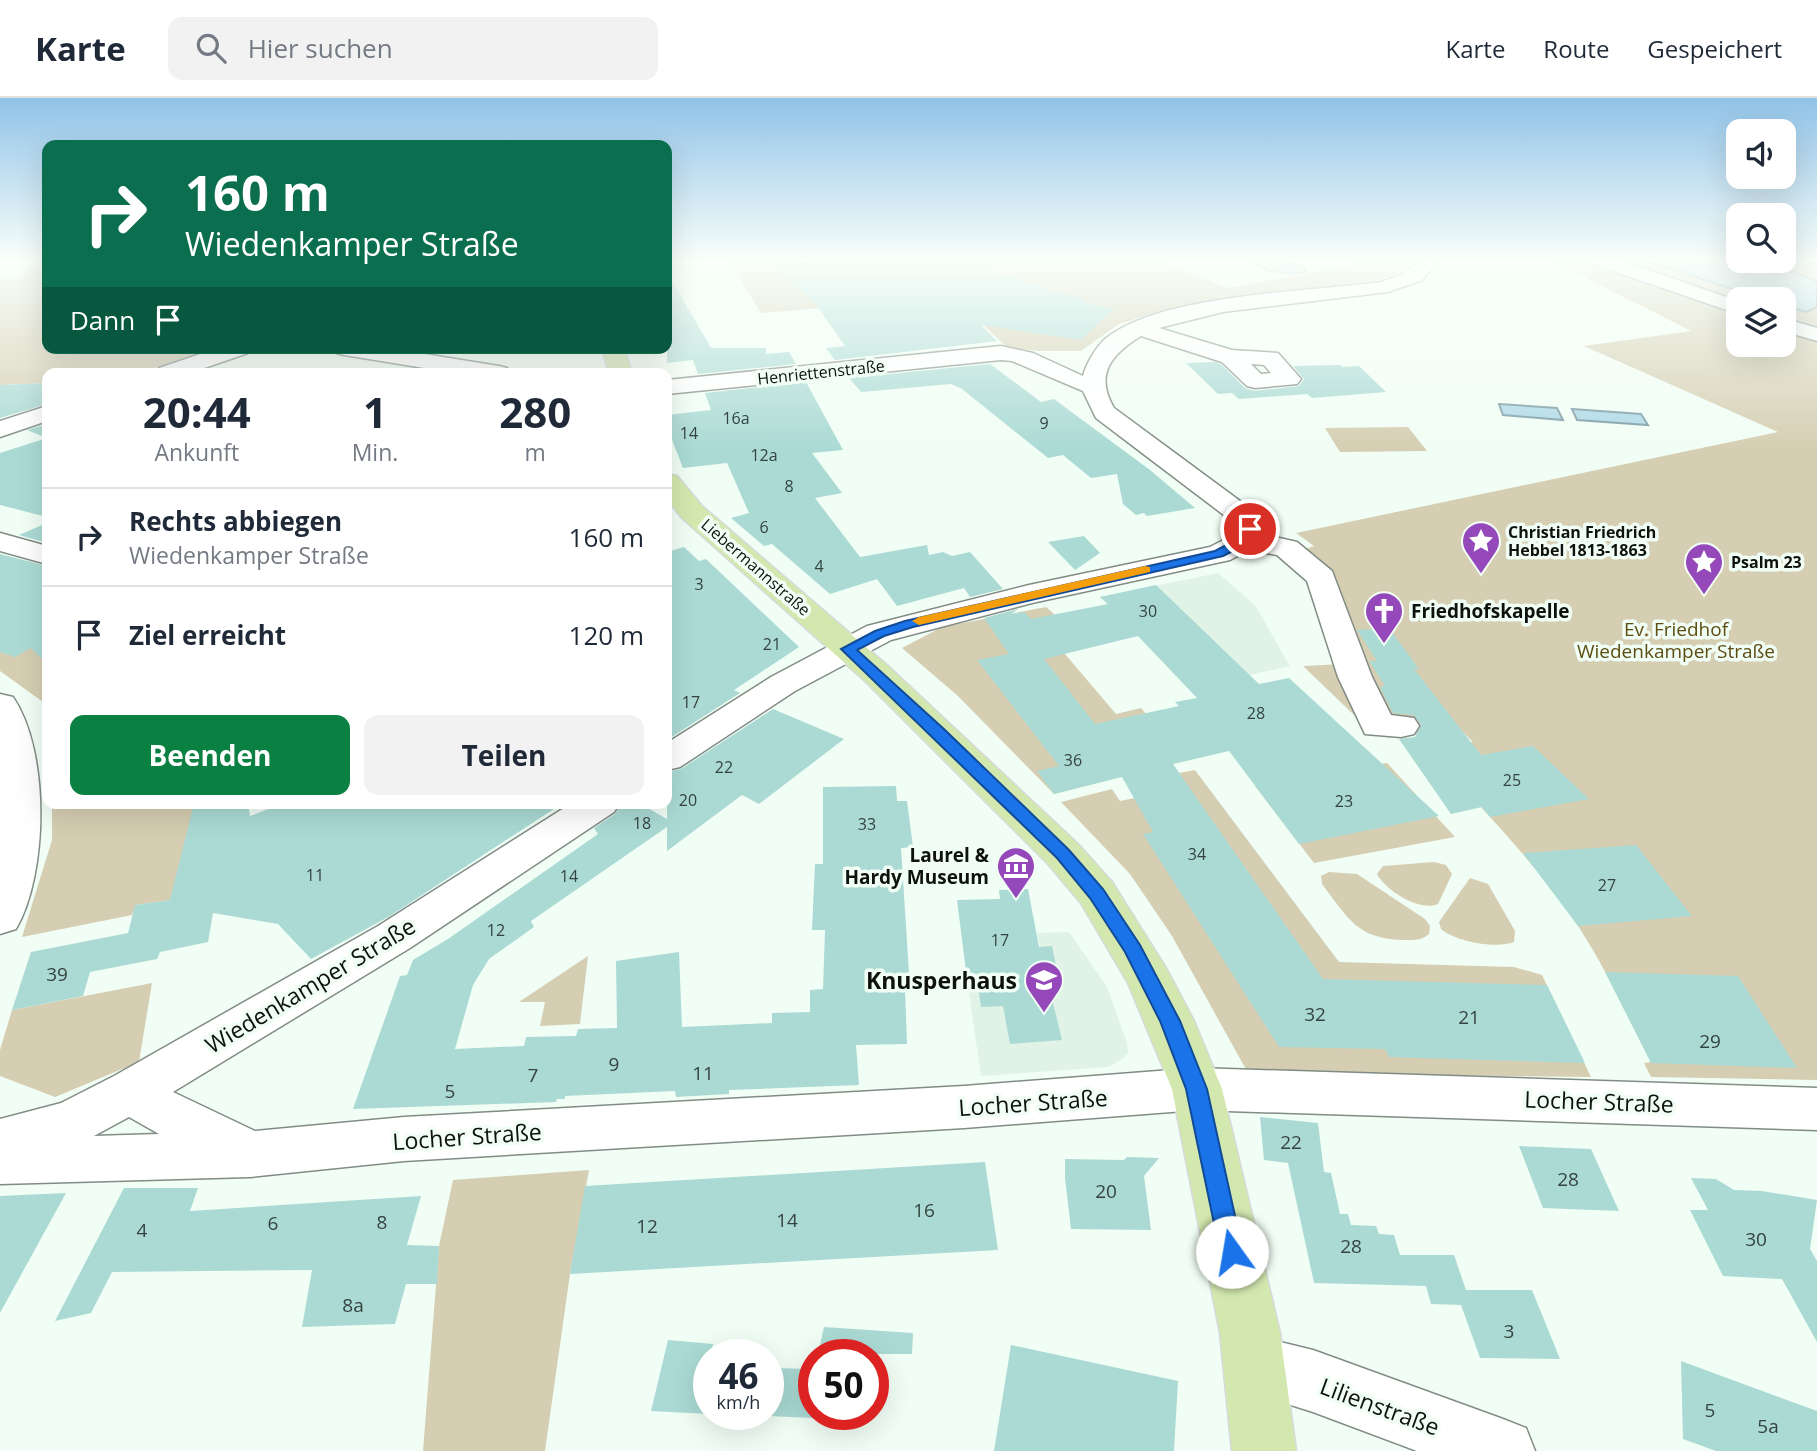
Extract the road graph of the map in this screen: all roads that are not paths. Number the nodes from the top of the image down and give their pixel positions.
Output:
1 (1155, 323) edge
2 (1137, 328) junction
3 (1796, 328) edge
4 (1817, 335) edge
5 (222, 354) edge
6 (381, 354) edge
7 (1230, 357) dead end
8 (182, 368) edge
9 (468, 368) edge
10 (672, 386) edge
11 (1094, 387) junction
12 (42, 415) edge
13 (0, 429) edge
14 (672, 488) edge
15 (1245, 540) junction
16 (0, 542) edge
17 (42, 554) edge
18 (848, 649) junction
19 (0, 705) edge
20 (1401, 726) dead end
21 (672, 756) edge
22 (591, 809) edge
23 (0, 918) edge
24 (1196, 1089) junction
25 (132, 1091) junction
26 (1817, 1108) edge
27 (1, 1140) edge
28 (250, 1154) junction
29 (1256, 1366) junction
30 (1264, 1451) edge
31 (1503, 1451) edge

1 - 2 street
2 - 7 street
2 - 11 street
3 - 4 street
5 - 8 street
6 - 9 street
10 - 11 street, Henriettenstraße
11 - 15 street
12 - 13 street
14 - 18 main road, Liebermannstraße
15 - 18 street
15 - 20 street
16 - 17 street
18 - 21 street
18 - 24 main road, Liebermannstraße
19 - 23 street
22 - 25 street, Wiedenkamper Straße
24 - 26 street, Locher Straße
24 - 28 street, Locher Straße
24 - 29 main road, Liebermannstraße
25 - 27 street, Wiedenkamper Straße
25 - 28 street
27 - 28 street, Locher Straße
29 - 30 main road, Liebermannstraße
29 - 31 street, Lilienstraße

